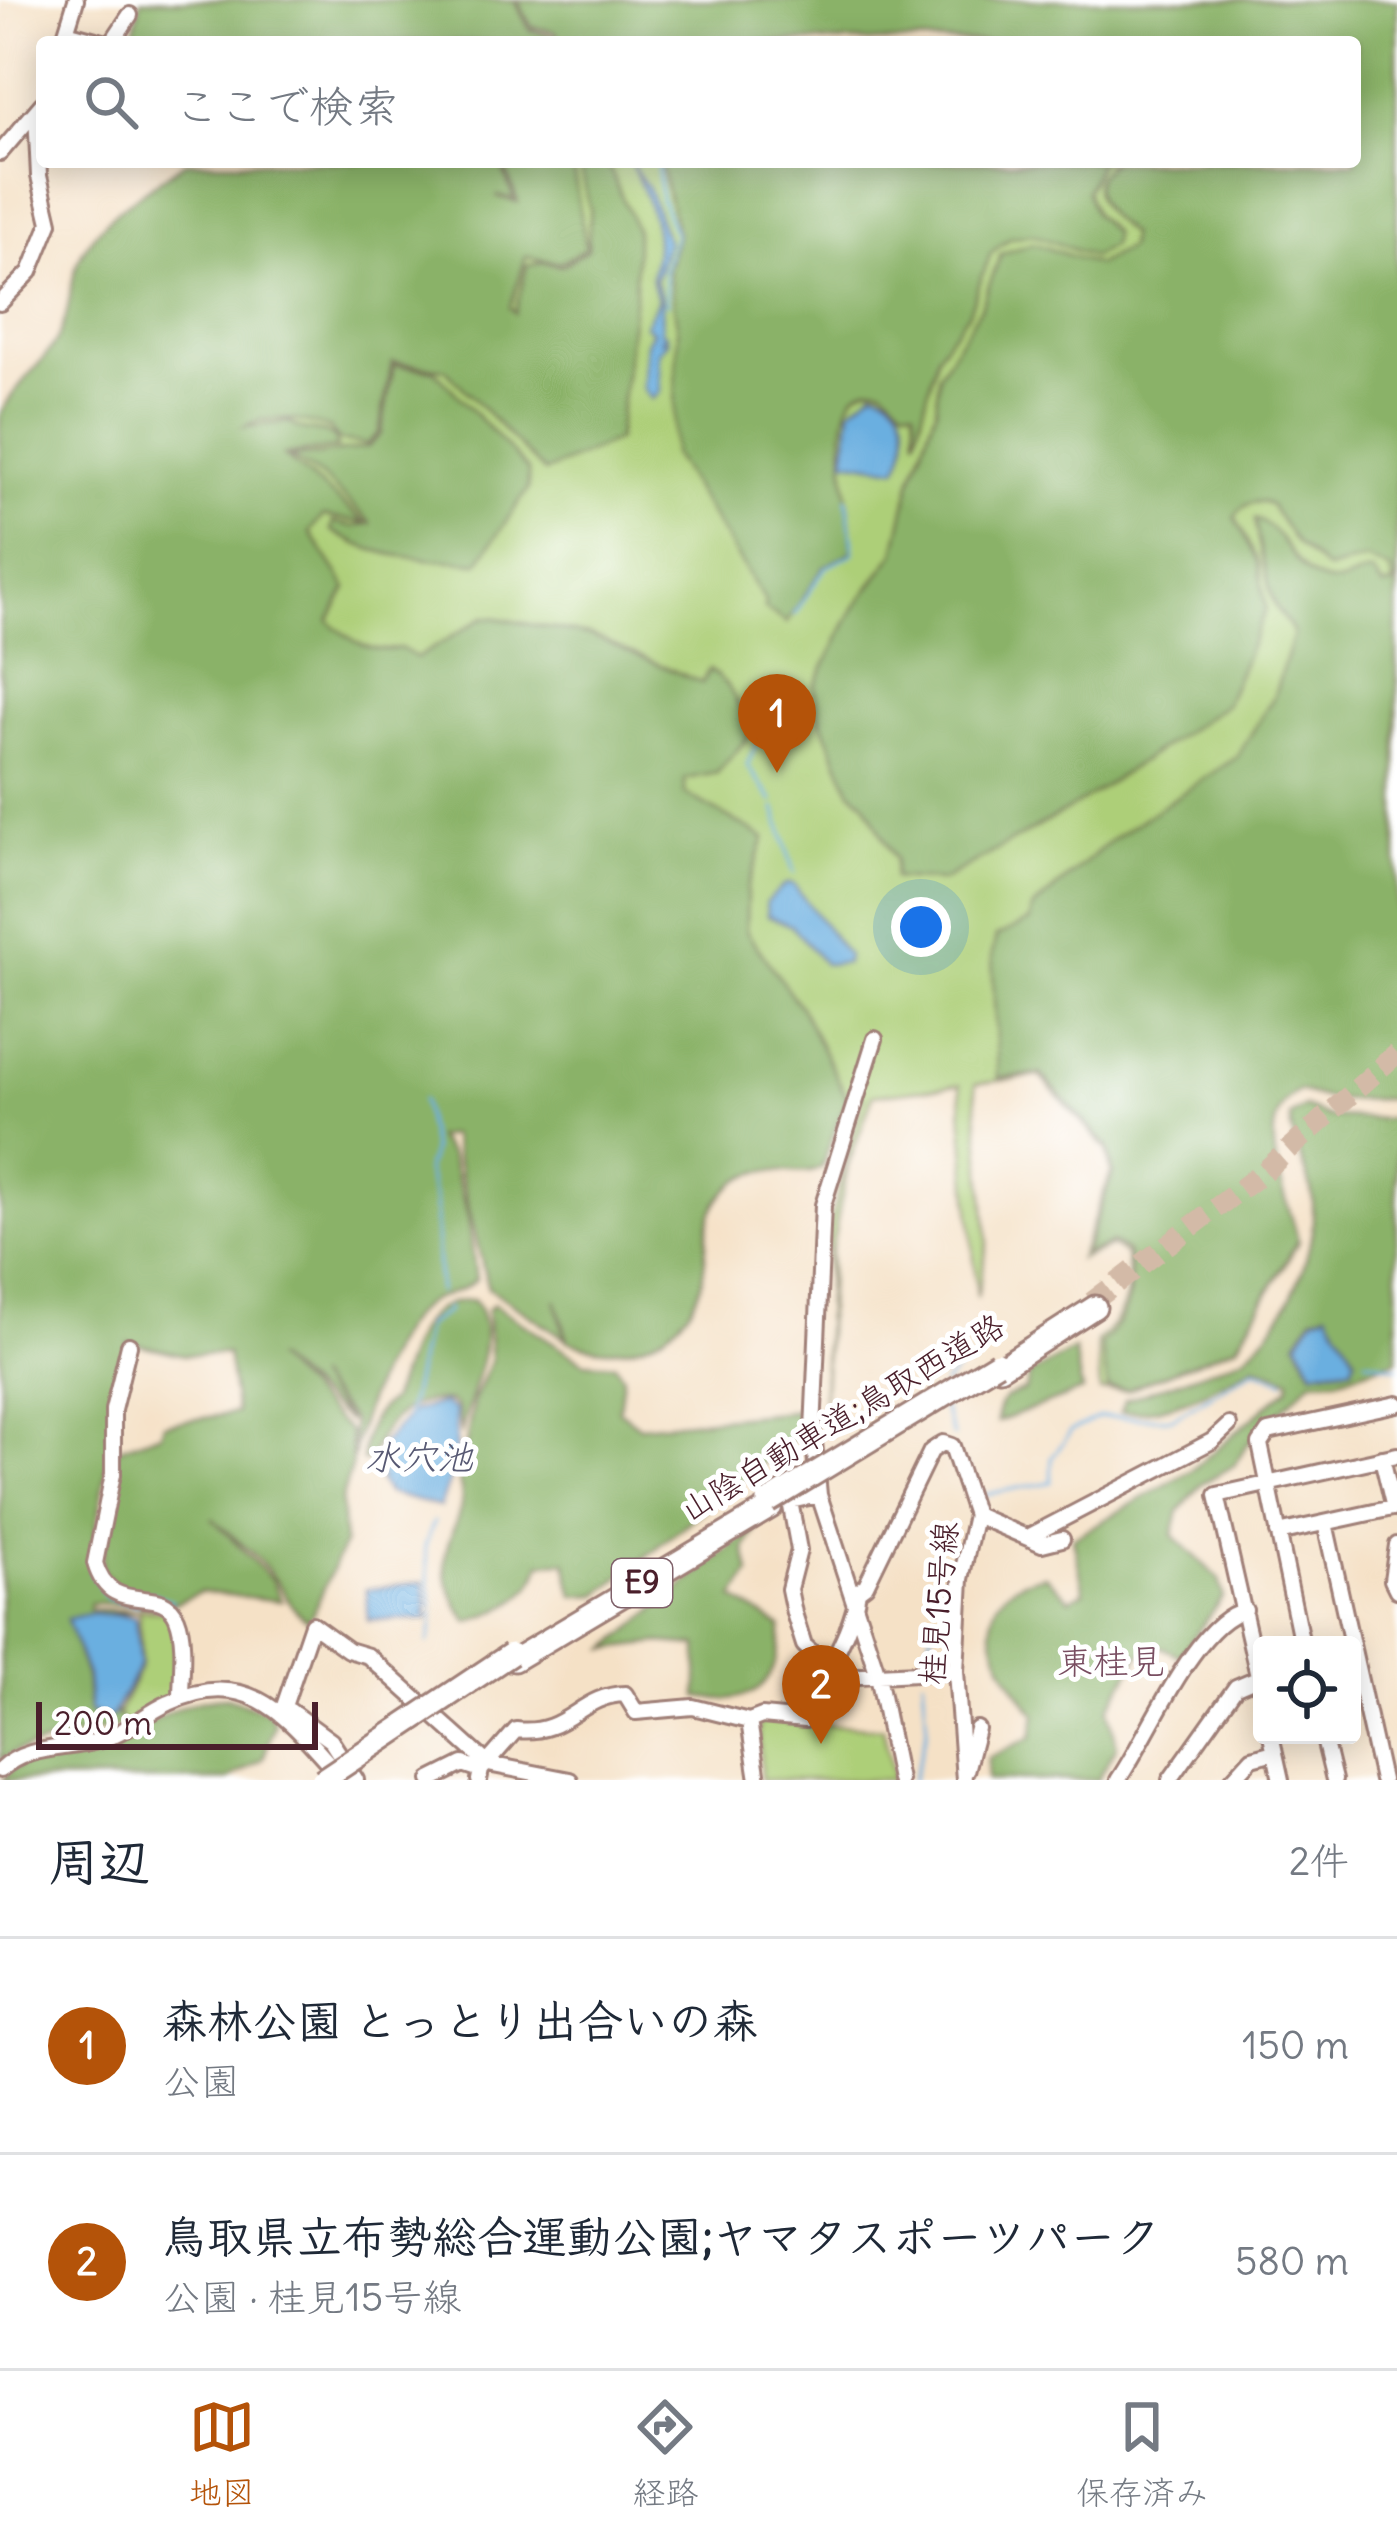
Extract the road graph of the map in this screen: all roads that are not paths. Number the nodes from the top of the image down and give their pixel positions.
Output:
1 (76, 0) edge
2 (130, 15) dead end
3 (64, 36) edge
4 (116, 36) edge
5 (36, 111) edge
6 (0, 153) edge
7 (39, 168) edge
8 (0, 302) edge
9 (875, 1039) dead end
10 (1093, 1305) tunnel mouth
11 (129, 1345) dead end
12 (1397, 1404) edge
13 (1229, 1425) dead end
14 (1389, 1456) edge
15 (1268, 1484) junction
16 (819, 1495) junction
17 (776, 1503) junction
18 (1395, 1507) edge
19 (975, 1515) junction
20 (1325, 1523) junction
21 (1279, 1533) junction
22 (1028, 1538) junction
23 (1062, 1539) dead end
24 (1397, 1545) edge
25 (1397, 1590) edge
26 (856, 1605) junction
27 (1244, 1610) junction
28 (1300, 1636) edge
29 (1349, 1636) edge
30 (1253, 1647) edge
31 (512, 1657) junction
32 (956, 1671) junction
33 (823, 1672) junction
34 (878, 1676) junction
35 (1253, 1679) edge
36 (1361, 1689) edge
37 (182, 1697) junction
38 (956, 1700) junction
39 (975, 1701) dead end
40 (283, 1710) junction
41 (749, 1721) junction
42 (976, 1729) dead end
43 (1273, 1744) edge
44 (1325, 1744) edge
45 (1274, 1752) junction
46 (0, 1770) edge
47 (483, 1772) edge
48 (965, 1776) edge
49 (322, 1780) edge
50 (333, 1780) edge
51 (344, 1780) edge
52 (356, 1780) edge
53 (431, 1780) edge
54 (570, 1780) edge
55 (758, 1780) edge
56 (899, 1780) edge
57 (1118, 1780) edge
58 (1170, 1780) edge
59 (1232, 1780) edge
60 (1281, 1780) edge
61 (1334, 1780) edge
62 (1382, 1780) edge

1 - 3 street
2 - 4 street
5 - 6 street
7 - 8 street
9 - 16 street
10 - 17 highway, 山陰自動車道;鳥取西道路 / E9, bridge
11 - 37 street
12 - 15 street
13 - 22 street
14 - 15 street
14 - 18 street
15 - 21 street
15 - 27 street
16 - 17 street
16 - 26 street
17 - 31 highway, 山陰自動車道;鳥取西道路 / E9
17 - 33 street
18 - 20 street
19 - 22 street
19 - 26 street, 桂見15号線
19 - 32 street, 桂見15号線
20 - 21 street
20 - 29 street
21 - 28 street
22 - 23 street
24 - 25 street
26 - 33 street, 桂見15号線
26 - 34 street
27 - 30 street
27 - 57 street
31 - 49 highway, 山陰自動車道;鳥取西道路 / E9, bridge
31 - 50 highway, 山陰自動車道;鳥取西道路 / E9, bridge
32 - 34 street
32 - 38 street, 桂見15号線
33 - 34 street
33 - 41 street, 桂見15号線
34 - 56 street
35 - 58 street
36 - 62 street
37 - 40 street
37 - 46 street
38 - 39 street
38 - 48 street, 桂見15号線
40 - 47 street
40 - 51 street
40 - 52 street
41 - 47 street, 桂見15号線
41 - 55 street
42 - 48 street
43 - 45 street
44 - 61 street
45 - 59 street
45 - 60 street
47 - 53 street
47 - 54 street

